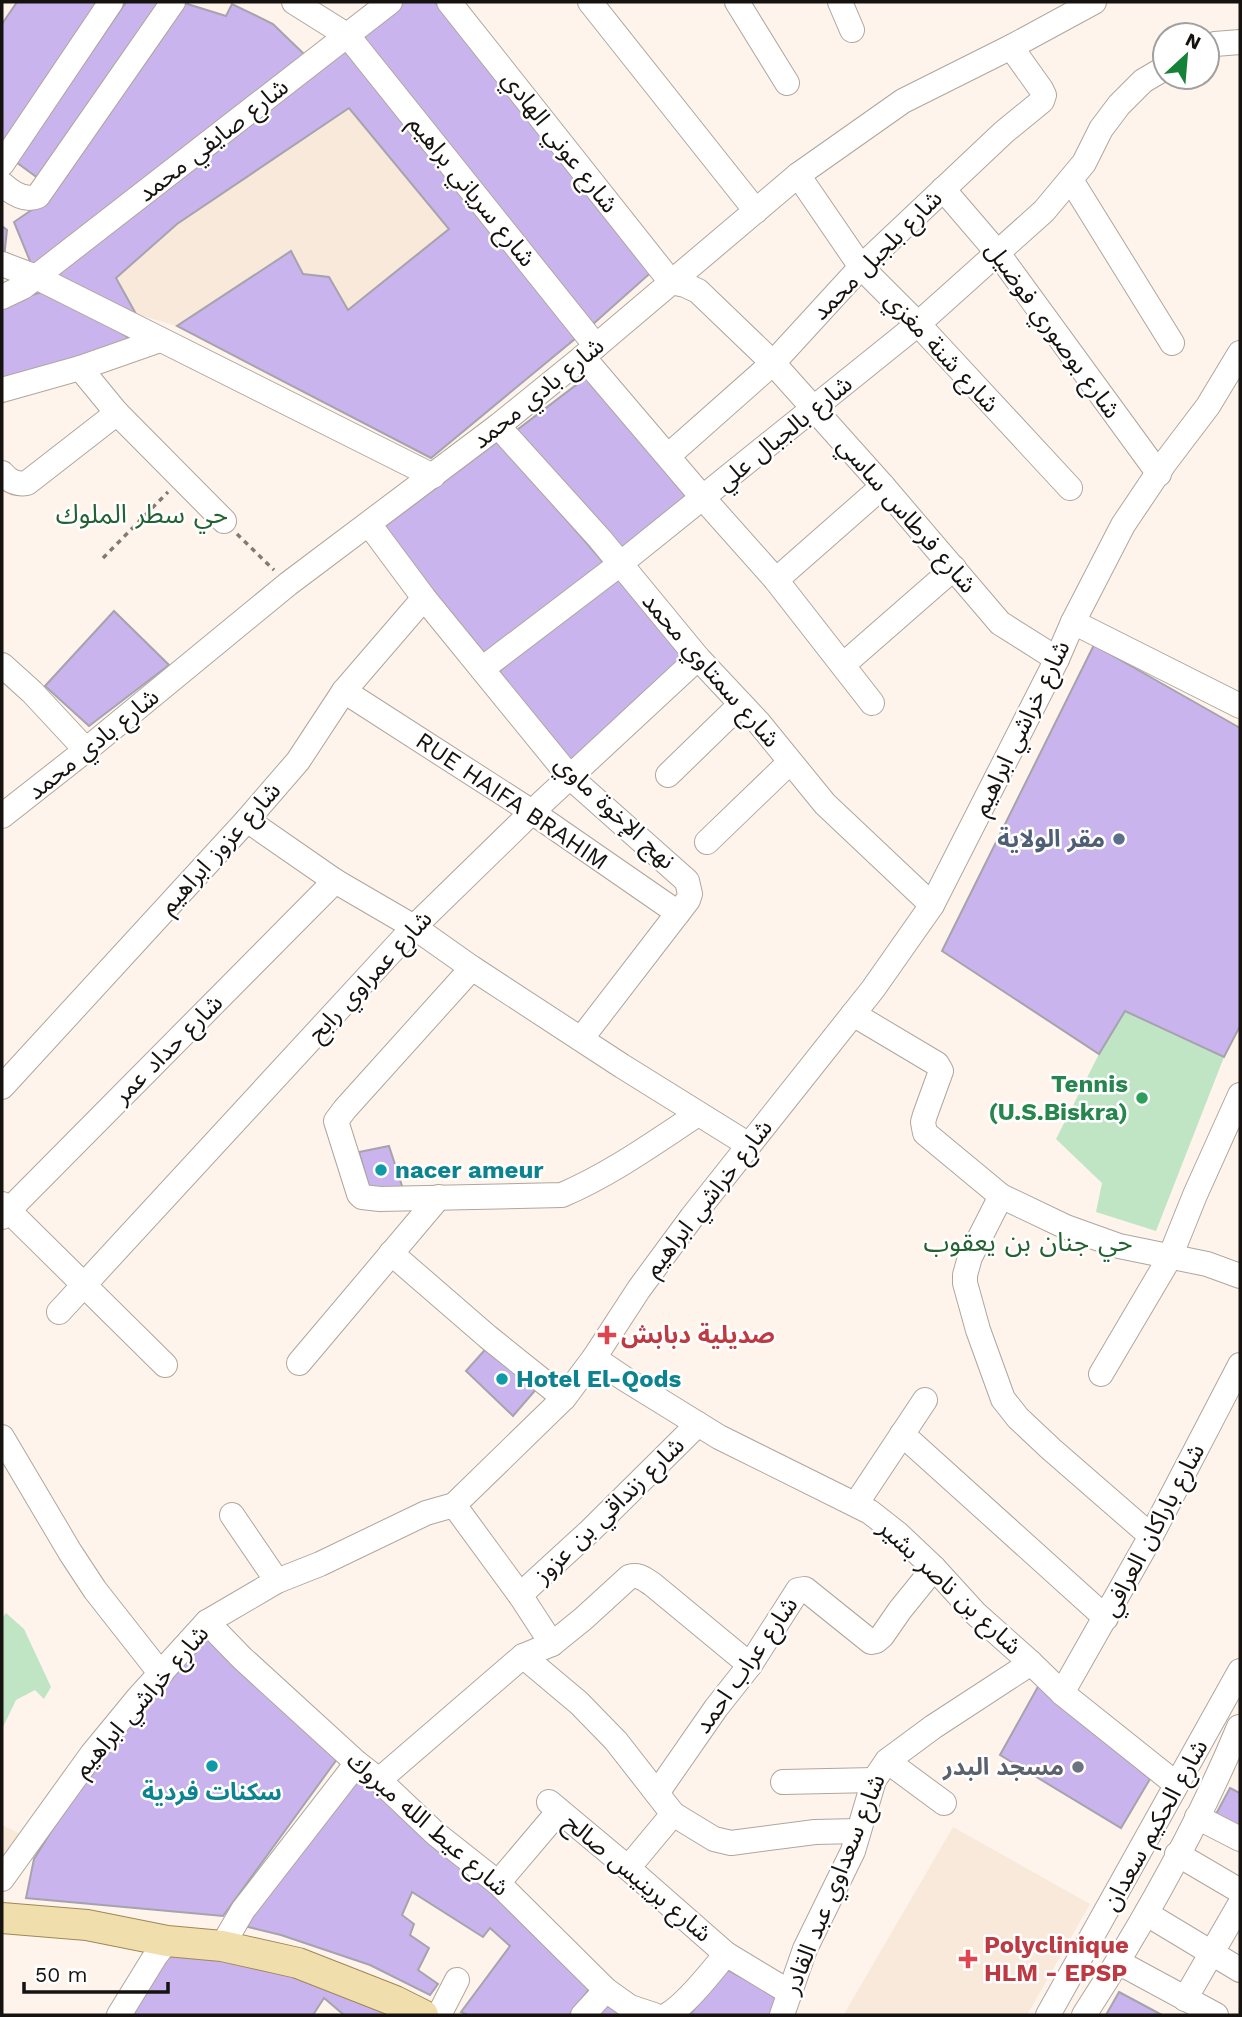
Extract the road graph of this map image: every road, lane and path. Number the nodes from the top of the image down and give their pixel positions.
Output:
1 (111, 2) edge
2 (173, 2) edge
3 (294, 2) edge
4 (390, 2) edge
5 (449, 2) edge
6 (590, 2) edge
7 (737, 2) edge
8 (840, 2) edge
9 (1094, 2) edge
10 (852, 30) dead end
11 (348, 36) junction
12 (1240, 42) edge
13 (1221, 44) edge
14 (1011, 47) junction
15 (1151, 76) edge
16 (787, 83) dead end
17 (2, 164) edge
18 (798, 175) junction
19 (1071, 180) junction
20 (2, 184) edge
21 (943, 189) junction
22 (756, 211) junction
23 (998, 252) junction
24 (2, 264) edge
25 (861, 267) junction
26 (36, 276) junction
27 (671, 282) junction
28 (2, 297) edge
29 (918, 324) junction
30 (162, 331) junction
31 (1172, 343) dead end
32 (590, 351) junction
33 (1240, 353) edge
34 (773, 363) junction
35 (80, 368) junction
36 (2, 390) edge
37 (814, 410) junction
38 (117, 413) junction
39 (498, 426) junction
40 (668, 456) junction
41 (2, 474) edge
42 (1159, 474) junction
43 (433, 476) junction
44 (181, 477) junction
45 (883, 486) junction
46 (1070, 488) dead end
47 (703, 498) junction
48 (224, 521) joint
49 (369, 524) junction
50 (103, 558) dead end
51 (620, 564) junction
52 (954, 568) junction
53 (776, 580) junction
54 (288, 584) junction
55 (424, 598) junction
56 (1073, 622) junction
57 (698, 658) junction
58 (1057, 659) junction
59 (2, 665) edge
60 (843, 665) junction
61 (482, 669) junction
62 (344, 691) junction
63 (872, 703) dead end
64 (741, 704) junction
65 (1240, 706) edge
66 (86, 750) junction
67 (790, 762) junction
68 (668, 775) dead end
69 (570, 776) junction
70 (532, 812) junction
71 (2, 816) edge
72 (247, 820) junction
73 (707, 842) dead end
74 (335, 881) junction
75 (932, 905) junction
76 (678, 913) junction
77 (414, 927) junction
78 (472, 968) junction
79 (853, 1014) junction
80 (581, 1039) junction
81 (2, 1087) edge
82 (1240, 1095) edge
83 (698, 1114) junction
84 (749, 1145) junction
85 (1001, 1196) junction
86 (439, 1197) junction
87 (4, 1211) edge
88 (391, 1253) junction
89 (1170, 1257) junction
90 (1240, 1276) edge
91 (83, 1284) junction
92 (59, 1312) dead end
93 (594, 1358) junction
94 (299, 1363) dead end
95 (165, 1365) dead end
96 (1240, 1365) edge
97 (1101, 1374) dead end
98 (564, 1398) junction
99 (925, 1400) dead end
100 (698, 1424) junction
101 (902, 1434) junction
102 (2, 1437) edge
103 (856, 1504) junction
104 (454, 1505) junction
105 (232, 1515) dead end
106 (1151, 1536) junction
107 (934, 1568) junction
108 (277, 1581) junction
109 (520, 1595) junction
110 (1106, 1618) junction
111 (207, 1622) junction
112 (552, 1644) junction
113 (523, 1656) junction
114 (1031, 1663) junction
115 (750, 1665) junction
116 (1240, 1671) edge
117 (161, 1674) junction
118 (1062, 1693) junction
119 (1217, 1714) junction
120 (1239, 1727) edge
121 (1203, 1737) junction
122 (1234, 1756) edge
123 (357, 1763) junction
124 (881, 1770) junction
125 (379, 1780) junction
126 (783, 1783) dead end
127 (1176, 1784) junction
128 (657, 1793) junction
129 (944, 1803) dead end
130 (673, 1814) junction
131 (1197, 1817) junction
132 (858, 1831) junction
133 (1240, 1839) edge
134 (1177, 1854) junction
135 (628, 1868) junction
136 (2, 1879) edge
137 (498, 1883) junction
138 (1240, 1891) edge
139 (1240, 1903) edge
140 (1147, 1914) junction
141 (2, 1918) edge
142 (1102, 1920) junction
143 (1131, 1939) junction
144 (167, 1941) junction
145 (222, 1946) junction
146 (1211, 1953) junction
147 (726, 1954) junction
148 (1118, 1962) junction
149 (1240, 1970) edge
150 (457, 1980) dead end
151 (606, 1990) junction
152 (789, 1992) junction
153 (1185, 1998) junction
154 (120, 2015) edge
155 (422, 2015) edge
156 (439, 2015) edge
157 (583, 2015) edge
158 (654, 2015) edge
159 (667, 2015) edge
160 (782, 2015) edge
161 (1048, 2015) edge
162 (1084, 2015) edge
163 (1216, 2015) edge

1 - 17 street
2 - 20 street
3 - 11 street, شارع سرياني براهيم
4 - 11 street, شارع صايفي محمد
5 - 27 street, شارع عوني الهادي
6 - 22 street
7 - 16 street
8 - 10 street
9 - 14 street, شارع بادي محمد
11 - 26 street, شارع صايفي محمد
11 - 32 street, شارع سرياني براهيم
12 - 13 street
14 - 18 street, شارع بادي محمد
14 - 21 street, شارع بلجبل محمد
15 - 19 street, شارع بالجبال علي
18 - 22 street, شارع بادي محمد
18 - 25 street, شارع شنة مغزي
19 - 23 street, شارع بالجبال علي
19 - 31 street
21 - 23 street, شارع بوصوري فوضيل
21 - 25 street, شارع بلجبل محمد
22 - 27 street, شارع بادي محمد
23 - 29 street, شارع بالجبال علي
23 - 42 street, شارع بوصوري فوضيل
24 - 26 street
25 - 29 street, شارع شنة مغزي
25 - 34 street, شارع بلجبل محمد
26 - 28 street, شارع صايفي محمد
26 - 30 street
27 - 32 street, شارع بادي محمد
27 - 34 street, شارع فرطاس ساسي
29 - 37 street, شارع بالجبال علي
29 - 46 street, شارع شنة مغزي
30 - 35 street
30 - 43 street
32 - 39 street, شارع بادي محمد
32 - 40 street, شارع سرياني براهيم
33 - 42 street, شارع خراشي ابراهيم
34 - 37 street, شارع فرطاس ساسي
34 - 40 street, شارع بلجبل محمد
35 - 36 street
35 - 38 street
37 - 45 street, شارع فرطاس ساسي
37 - 47 street, شارع بالجبال علي
38 - 41 street
38 - 44 street
39 - 43 street, شارع بادي محمد
39 - 51 street, شارع سمتاوي محمد
40 - 47 street, شارع سرياني براهيم
42 - 56 street, شارع خراشي ابراهيم
43 - 49 street, شارع بادي محمد
44 - 48 street
44 - 50 path
45 - 52 street, شارع فرطاس ساسي
45 - 53 street
47 - 51 street, شارع بالجبال علي
47 - 53 street, شارع سرياني براهيم
48 - 54 path
49 - 54 street, شارع بادي محمد
49 - 55 street, نهج الإخوة ماوي
51 - 57 street, شارع سمتاوي محمد
51 - 61 street, شارع بالجبال علي
52 - 58 street, شارع فرطاس ساسي
52 - 60 street
53 - 60 street, شارع سرياني براهيم
54 - 66 street, شارع بادي محمد
55 - 61 street, نهج الإخوة ماوي
55 - 62 street, شارع عزوز ابراهيم
56 - 58 street, شارع خراشي ابراهيم
56 - 65 street
57 - 64 street, شارع سمتاوي محمد
57 - 69 street, شارع عمراوي رابح
58 - 75 street, شارع خراشي ابراهيم
59 - 66 street
60 - 63 street, شارع سرياني براهيم
61 - 69 street, نهج الإخوة ماوي
62 - 70 street, RUE HAIFA BRAHIM
62 - 72 street, شارع عزوز ابراهيم
64 - 67 street, شارع سمتاوي محمد
64 - 68 street
66 - 71 street, شارع بادي محمد
67 - 73 street
67 - 75 street, شارع سمتاوي محمد
69 - 70 street, شارع عمراوي رابح
69 - 76 street, نهج الإخوة ماوي
70 - 76 street, RUE HAIFA BRAHIM
70 - 77 street, شارع عمراوي رابح
72 - 74 street
72 - 81 street, شارع عزوز ابراهيم
74 - 77 street
74 - 87 street, شارع حداد عمر
75 - 79 street, شارع خراشي ابراهيم
76 - 80 street, نهج الإخوة ماوي
77 - 78 street
77 - 91 street, شارع عمراوي رابح
78 - 80 street
78 - 86 street
79 - 84 street, شارع خراشي ابراهيم
79 - 85 street
80 - 83 street
82 - 89 street
83 - 84 street
83 - 86 street
84 - 93 street, شارع خراشي ابراهيم
85 - 89 street
85 - 106 street
86 - 88 street
87 - 91 street
88 - 94 street
88 - 98 street
89 - 90 street
89 - 97 street
91 - 92 street, شارع عمراوي رابح
91 - 95 street
93 - 98 street, شارع خراشي ابراهيم
93 - 100 street, شارع بن ناصر بشير
96 - 106 street, شارع باراكان العرافي
98 - 104 street, شارع خراشي ابراهيم
99 - 101 street
100 - 103 street, شارع بن ناصر بشير
100 - 109 street, شارع زنداقي بن عزوز
101 - 103 street
101 - 110 street
102 - 117 street
103 - 107 street, شارع بن ناصر بشير
104 - 108 street, شارع خراشي ابراهيم
104 - 109 street
105 - 108 street
106 - 110 street, شارع باراكان العرافي
107 - 114 street, شارع بن ناصر بشير
107 - 115 street, شارع عراب احمد
108 - 111 street, شارع خراشي ابراهيم
109 - 112 street
110 - 118 street, شارع باراكان العرافي
111 - 117 street, شارع خراشي ابراهيم
111 - 123 street, شارع عيط الله مبروك
112 - 113 street
112 - 115 street
113 - 125 street
113 - 128 street
114 - 118 street, شارع بن ناصر بشير
114 - 124 street, شارع سعداوي عبد القادر
115 - 128 street, شارع عراب احمد
116 - 119 street, شارع الحكيم سعدان
117 - 136 street, شارع خراشي ابراهيم
118 - 127 street, شارع بن ناصر بشير
119 - 120 street
119 - 121 street, شارع الحكيم سعدان
120 - 122 street
121 - 122 street
121 - 127 street, شارع الحكيم سعدان
122 - 131 street
123 - 125 street, شارع عيط الله مبروك
123 - 145 street
124 - 126 street
124 - 129 street
124 - 132 street, شارع سعداوي عبد القادر
125 - 137 street, شارع عيط الله مبروك
127 - 142 street, شارع الحكيم سعدان
128 - 130 street
130 - 132 street
130 - 135 street
131 - 133 street
131 - 134 street
132 - 152 street, شارع سعداوي عبد القادر
134 - 138 street
134 - 140 street
135 - 137 street, شارع برينيس صالح
135 - 147 street, شارع برينيس صالح
137 - 151 street, شارع عيط الله مبروك
139 - 146 street
140 - 143 street
140 - 146 street
141 - 144 main road
142 - 143 street
142 - 161 street, شارع الحكيم سعدان
143 - 148 street
144 - 145 main road
144 - 154 street
145 - 155 main road
146 - 149 street
146 - 153 street
147 - 152 street
147 - 159 street
148 - 153 street
148 - 162 street
150 - 156 street
151 - 157 street
151 - 158 street, شارع عيط الله مبروك
152 - 160 street, شارع سعداوي عبد القادر
153 - 163 street

